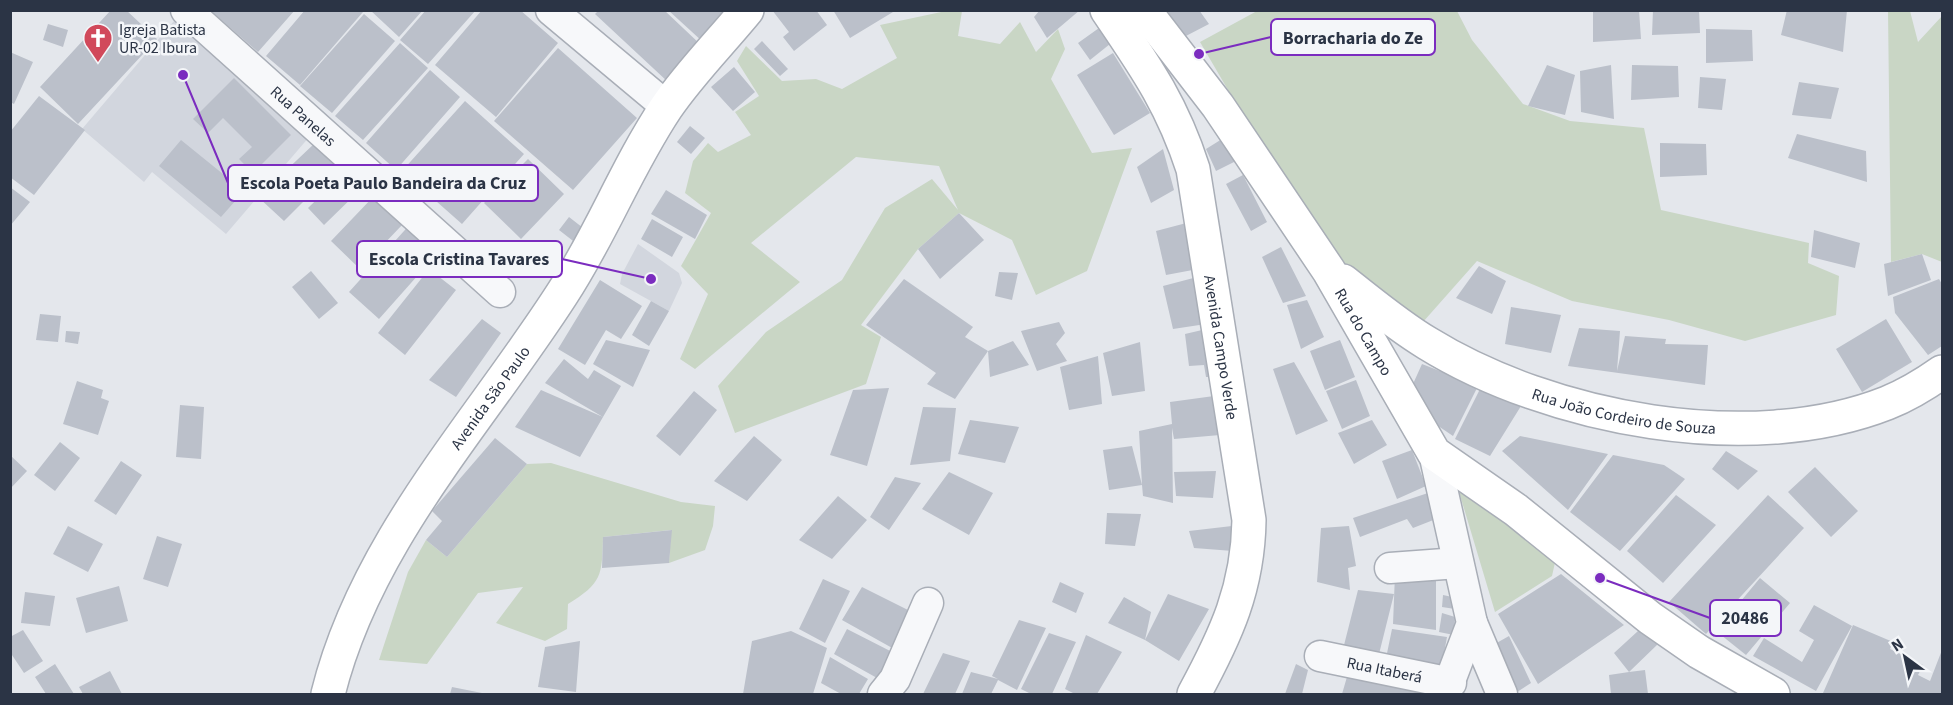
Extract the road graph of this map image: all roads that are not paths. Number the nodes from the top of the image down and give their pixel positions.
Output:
1 (186, 10) edge
2 (550, 10) edge
3 (747, 10) edge
4 (1107, 10) edge
5 (1144, 10) edge
6 (667, 107) junction
7 (1329, 271) junction
8 (500, 292) dead end
9 (1942, 372) edge
10 (1434, 453) junction
11 (1458, 563) junction
12 (1390, 568) dead end
13 (928, 603) dead end
14 (1472, 623) junction
15 (1320, 656) dead end
16 (1448, 689) edge
17 (328, 694) edge
18 (883, 694) edge
19 (1194, 694) edge
20 (1502, 694) edge
21 (1773, 694) edge

1 - 8 street, Rua Panelas
2 - 6 street
3 - 6 main road, Avenida São Paulo
4 - 19 main road, Avenida Campo Verde
5 - 7 main road, Rua do Campo
6 - 17 main road, Avenida São Paulo
7 - 9 main road, Rua João Cordeiro de Souza
7 - 10 main road, Rua do Campo
10 - 11 street, Rua do Campo
10 - 21 main road
11 - 12 street
11 - 14 street, Rua do Campo
13 - 18 street
14 - 16 street
14 - 20 street, Rua do Campo
15 - 16 street, Rua Itaberá

